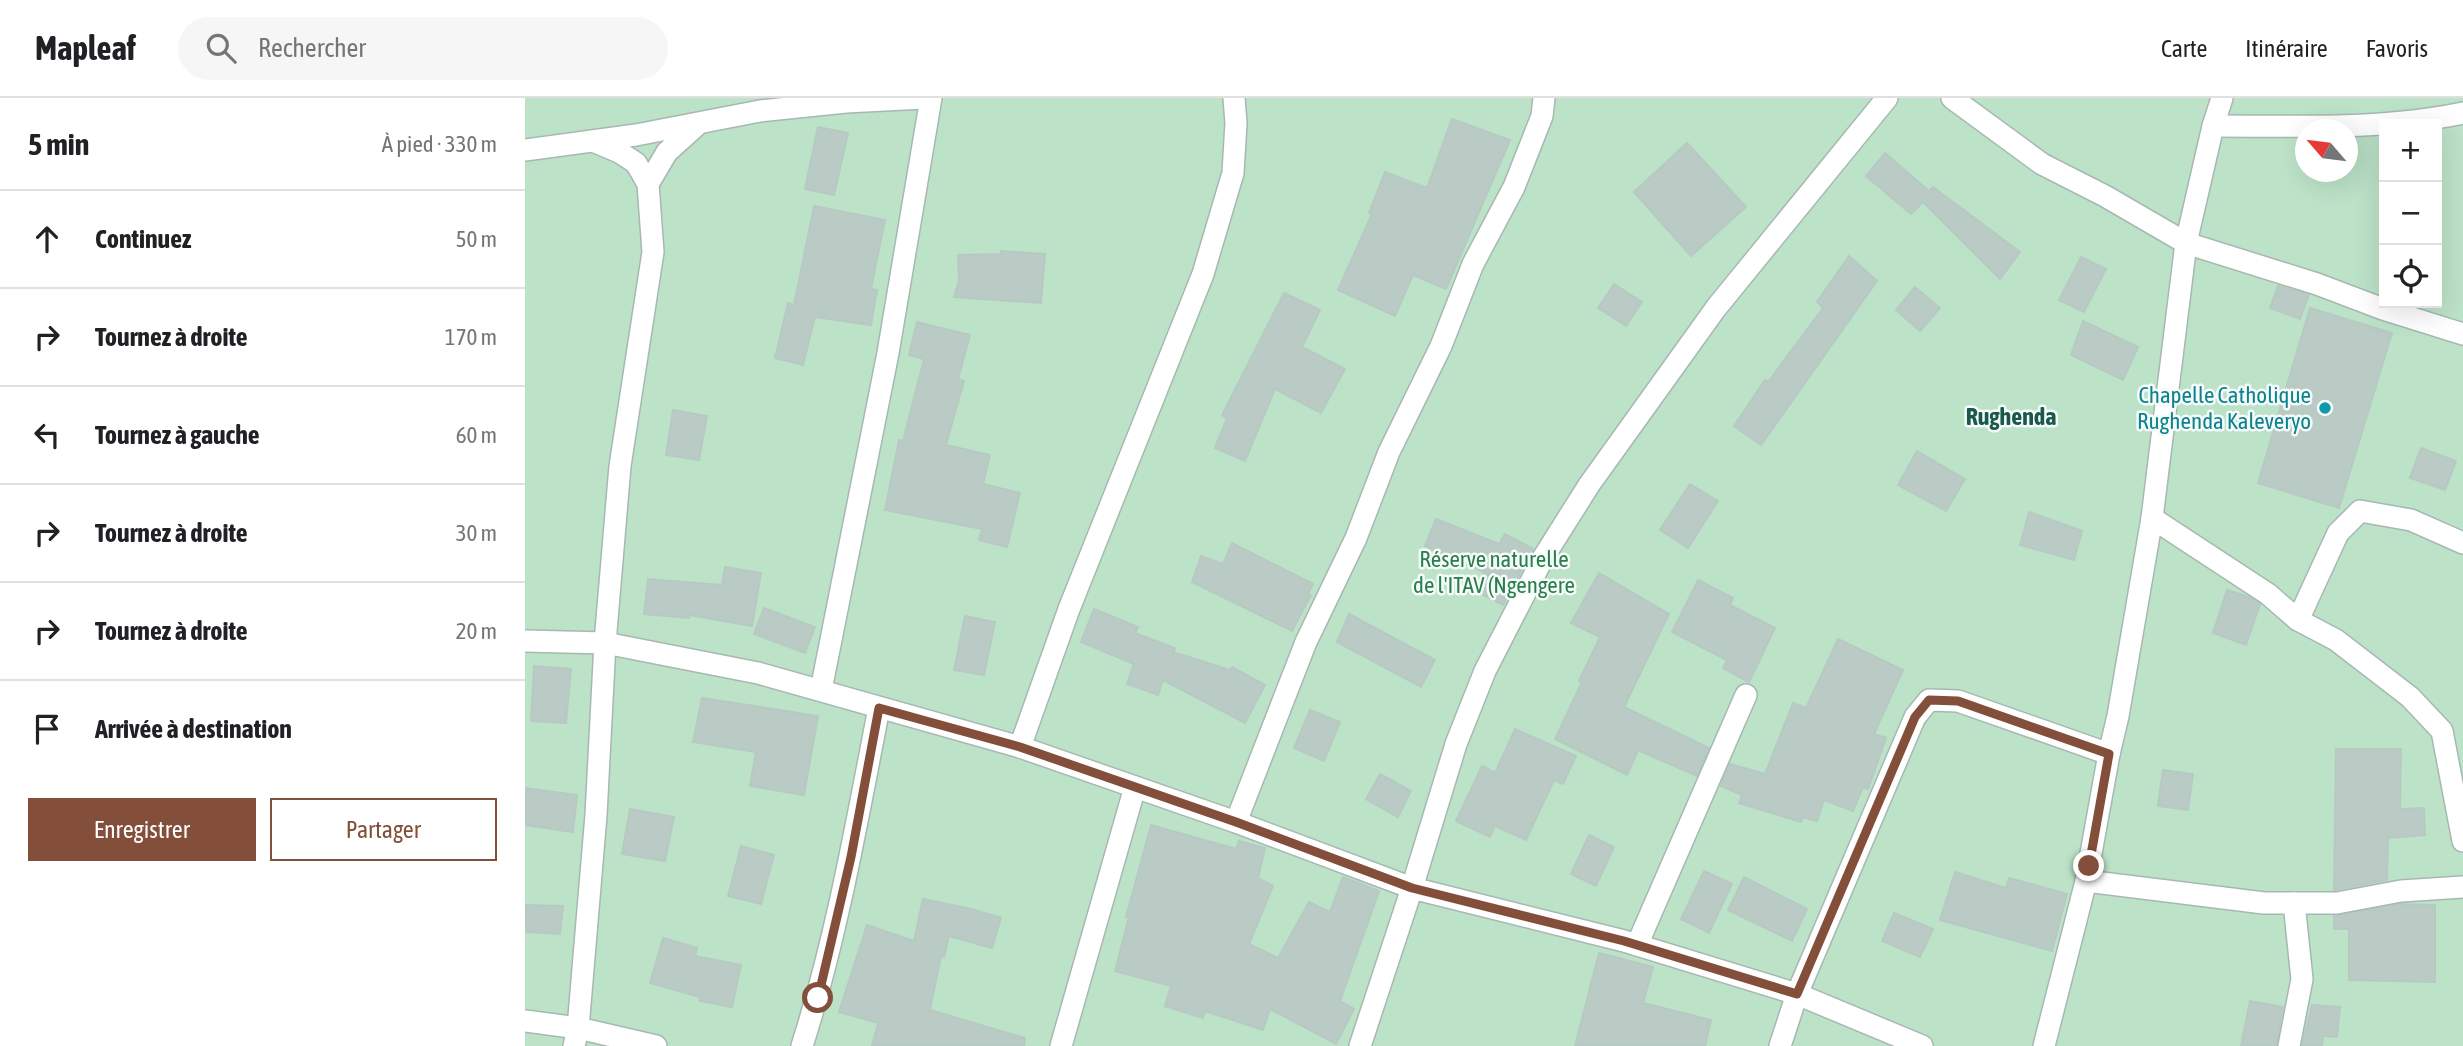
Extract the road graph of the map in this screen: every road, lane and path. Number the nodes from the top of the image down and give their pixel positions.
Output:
1 (924, 98) edge
2 (931, 98) edge
3 (1234, 98) edge
4 (1544, 98) edge
5 (1887, 98) edge
6 (1952, 98) edge
7 (2222, 98) edge
8 (846, 100) edge
9 (2463, 113) edge
10 (699, 123) junction
11 (2213, 126) junction
12 (593, 141) junction
13 (525, 150) edge
14 (648, 184) junction
15 (2186, 243) junction
16 (2463, 334) edge
17 (2153, 518) junction
18 (2463, 543) edge
19 (2298, 620) junction
20 (525, 641) edge
21 (605, 643) junction
22 (821, 690) junction
23 (1746, 695) dead end
24 (879, 708) junction
25 (1020, 747) junction
26 (2109, 754) junction
27 (1135, 786) junction
28 (1236, 822) junction
29 (2463, 841) edge
30 (2086, 881) junction
31 (2463, 887) edge
32 (1412, 888) junction
33 (2294, 903) junction
34 (1637, 945) junction
35 (1797, 994) junction
36 (525, 1021) edge
37 (576, 1037) edge
38 (656, 1046) edge
39 (802, 1046) edge
40 (1061, 1046) edge
41 (1360, 1046) edge
42 (1780, 1046) edge
43 (1922, 1046) edge
44 (2044, 1046) edge
45 (2289, 1046) edge

1 - 8 street
2 - 22 street
3 - 25 street
4 - 28 street
5 - 32 street
6 - 15 street
7 - 11 street
8 - 10 street
9 - 11 street
10 - 12 street
10 - 14 street
11 - 15 street
12 - 13 street
12 - 14 street
14 - 21 street
15 - 16 street
15 - 17 street
17 - 19 street
17 - 26 street
18 - 19 street
19 - 29 street
20 - 21 street
21 - 22 street
21 - 37 street
22 - 24 street
23 - 34 street
24 - 25 street
24 - 39 street
25 - 27 street
26 - 30 street
26 - 35 street
27 - 28 street
27 - 40 street
28 - 32 street
30 - 33 street
30 - 44 street
31 - 33 street
32 - 34 street
32 - 41 street
33 - 45 street
34 - 35 street
35 - 42 street
35 - 43 street
36 - 37 street
37 - 38 street

